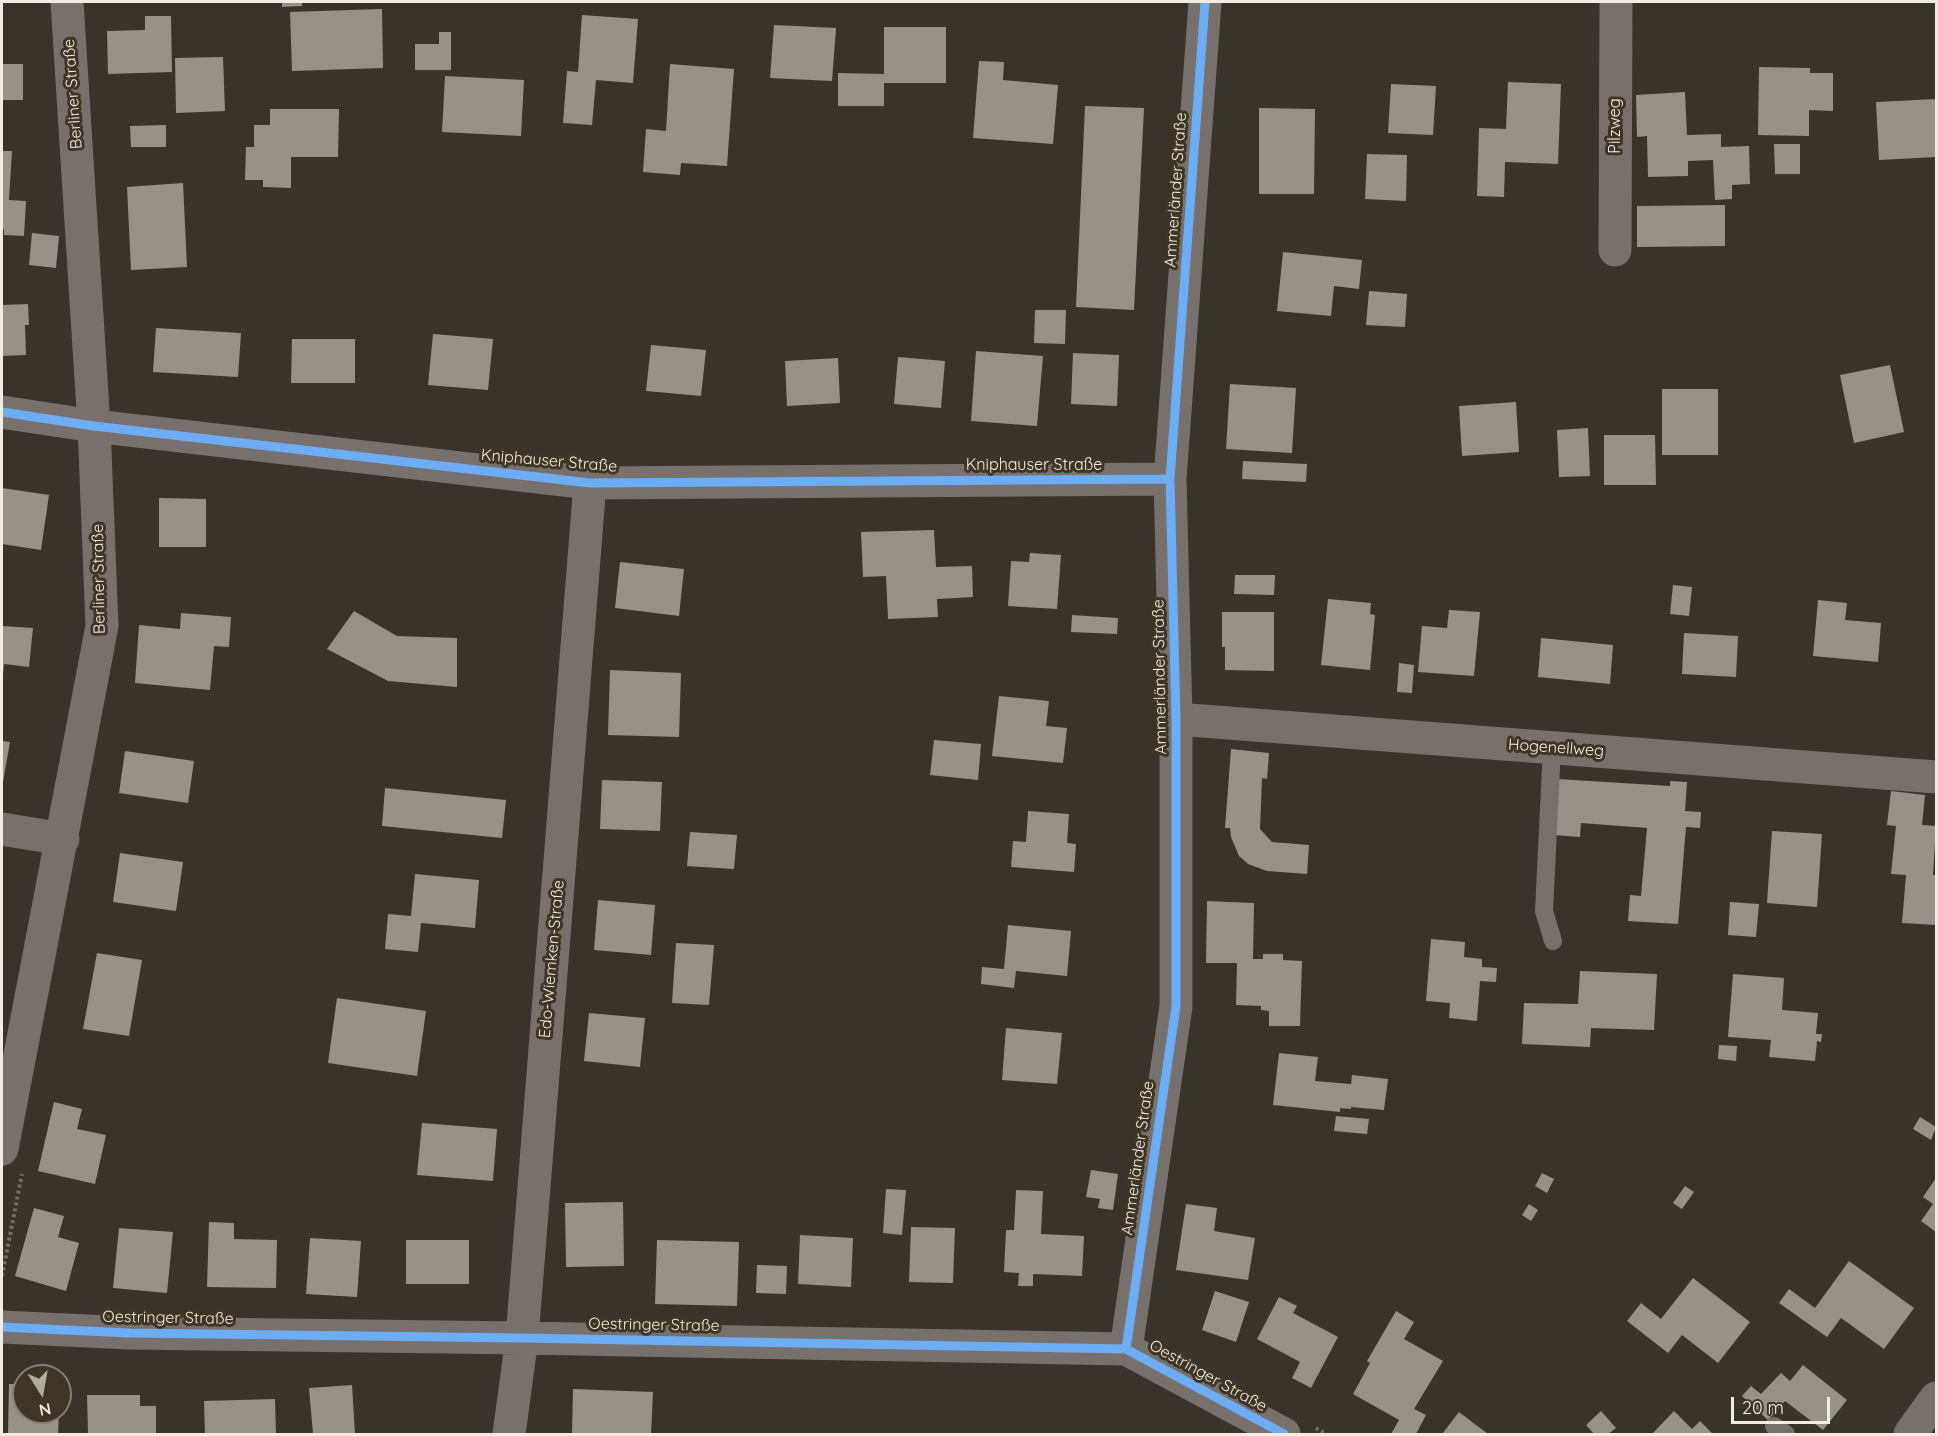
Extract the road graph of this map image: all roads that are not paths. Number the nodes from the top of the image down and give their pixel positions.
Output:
1 (67, 2) edge
2 (1205, 2) edge
3 (1616, 2) edge
4 (1615, 249) dead end
5 (2, 412) edge
6 (94, 426) junction
7 (1170, 479) junction
8 (590, 483) junction
9 (1176, 719) junction
10 (1552, 747) junction
11 (1936, 777) edge
12 (2, 829) edge
13 (63, 839) junction
14 (1552, 941) dead end
15 (2, 1149) edge
16 (2, 1327) edge
17 (522, 1338) junction
18 (1126, 1349) junction
19 (1936, 1398) edge
20 (509, 1434) edge
21 (1284, 1434) edge
22 (1910, 1434) edge

1 - 6 street, Berliner Straße
2 - 7 street, Ammerländer Straße
3 - 4 street, Pilzweg
5 - 6 street, Kniphauser Straße
6 - 8 street, Kniphauser Straße
6 - 13 street, Berliner Straße
7 - 8 street, Kniphauser Straße
7 - 9 street, Ammerländer Straße
8 - 17 street, Edo-Wiemken-Straße
9 - 10 street, Hogenellweg
9 - 18 street, Ammerländer Straße
10 - 11 street, Hogenellweg
10 - 14 lane
12 - 13 street
13 - 15 street, Berliner Straße
16 - 17 street, Oestringer Straße
17 - 18 street, Oestringer Straße
17 - 20 street, Edo-Wiemken-Straße
18 - 21 street, Oestringer Straße
19 - 22 street

